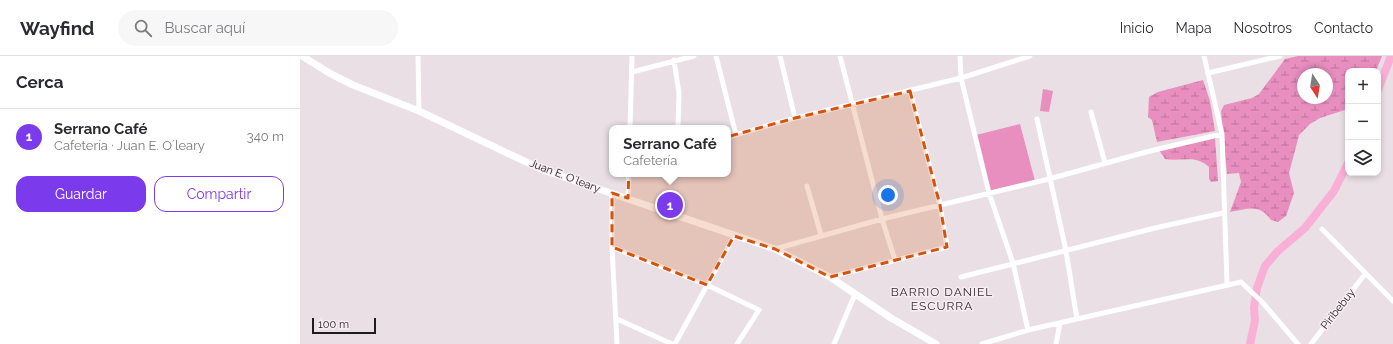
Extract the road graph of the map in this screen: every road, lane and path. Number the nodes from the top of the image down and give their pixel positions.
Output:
1 (302, 56) edge
2 (418, 56) edge
3 (632, 56) edge
4 (694, 56) edge
5 (716, 56) edge
6 (780, 56) edge
7 (840, 56) edge
8 (960, 56) edge
9 (1030, 56) edge
10 (1204, 56) edge
11 (1280, 56) edge
12 (1269, 57) edge
13 (674, 60) junction
14 (632, 72) junction
15 (1208, 73) junction
16 (961, 78) junction
17 (910, 91) junction
18 (853, 103) junction
19 (420, 111) junction
20 (1091, 112) dead end
21 (795, 118) junction
22 (1037, 119) dead end
23 (630, 125) edge
24 (678, 125) edge
25 (736, 134) junction
26 (1222, 134) junction
27 (731, 136) edge
28 (1105, 163) junction
29 (629, 177) edge
30 (1049, 179) junction
31 (807, 186) dead end
32 (612, 193) junction
33 (989, 193) junction
34 (628, 198) junction
35 (940, 205) junction
36 (1223, 213) junction
37 (882, 219) junction
38 (1322, 229) dead end
39 (821, 235) junction
40 (734, 236) junction
41 (612, 247) junction
42 (775, 249) junction
43 (1066, 251) junction
44 (895, 260) junction
45 (1012, 263) junction
46 (1365, 274) junction
47 (830, 276) junction
48 (961, 277) dead end
49 (1227, 284) junction
50 (707, 285) junction
51 (855, 294) junction
52 (1393, 301) edge
53 (617, 318) junction
54 (1077, 319) junction
55 (1060, 323) junction
56 (1028, 330) junction
57 (1009, 337) junction
58 (617, 344) edge
59 (672, 344) edge
60 (675, 344) edge
61 (737, 344) edge
62 (834, 344) edge
63 (936, 344) edge
64 (982, 344) edge
65 (1008, 344) edge
66 (1056, 344) edge
67 (1298, 344) edge
68 (1311, 344) edge

1 - 19 street, Juan E. O´leary
2 - 19 street
3 - 14 street
4 - 13 street
5 - 25 street
6 - 21 street
7 - 18 street
8 - 16 street
9 - 16 street
10 - 15 street
11 - 12 street
12 - 15 street
13 - 14 street
13 - 24 street
14 - 23 street
15 - 26 street
16 - 17 street
16 - 33 street
17 - 18 street
17 - 35 street
18 - 21 street
18 - 37 street
19 - 32 street, Juan E. O´leary
20 - 28 street
21 - 25 street
22 - 30 street
25 - 27 street
26 - 28 street
26 - 36 street
28 - 30 street
29 - 34 street
30 - 33 street
30 - 43 street
31 - 39 street
32 - 34 street, Juan E. O´leary
32 - 41 street
33 - 35 street
33 - 45 street
34 - 40 street, Juan E. O´leary
35 - 37 street
35 - 44 street
36 - 43 street
36 - 49 street
37 - 39 street
37 - 44 street
38 - 46 street
39 - 42 street
40 - 42 street, Juan E. O´leary
40 - 50 street
41 - 50 street
41 - 53 street
42 - 47 street, Juan E. O´leary
43 - 45 street
43 - 54 street
44 - 47 street
45 - 48 street
45 - 56 street
46 - 52 street
46 - 68 street, Piribebuy
47 - 51 street, Juan E. O´leary
49 - 54 street
49 - 67 street
50 - 60 street
50 - 61 street
51 - 62 street
51 - 63 street, Juan E. O´leary
53 - 58 street
53 - 59 street
54 - 55 street
55 - 56 street
55 - 66 street
56 - 57 street
57 - 64 street
57 - 65 street

